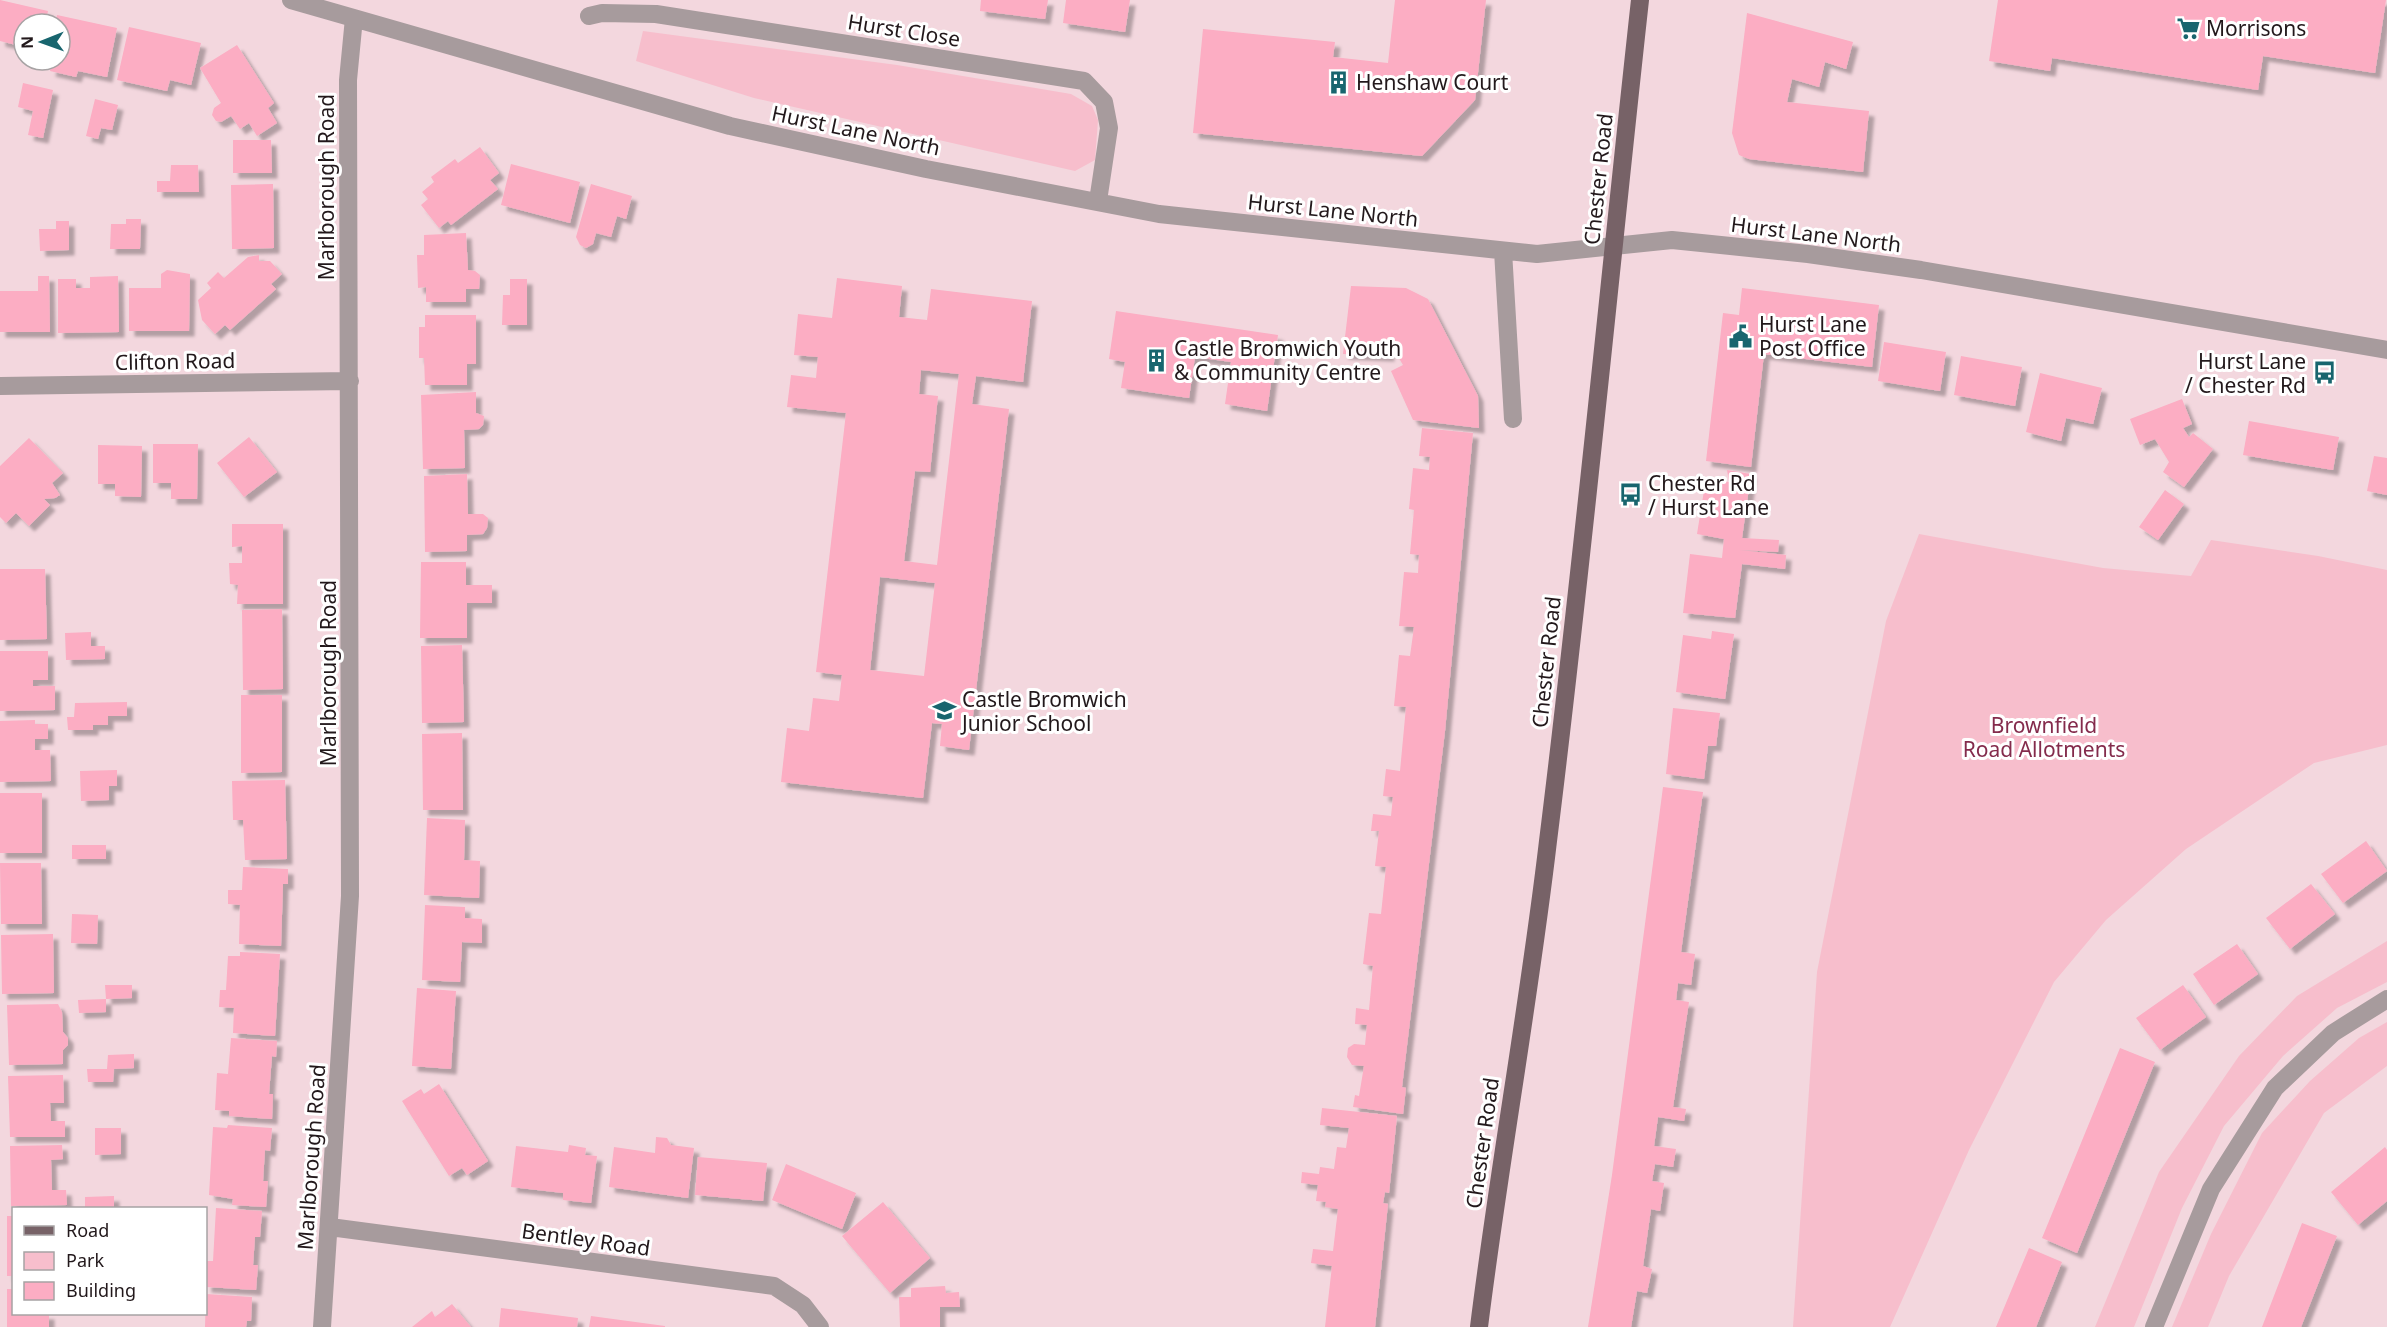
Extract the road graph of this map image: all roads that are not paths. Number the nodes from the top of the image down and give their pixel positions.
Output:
1 (291, 0) edge
2 (1640, 0) edge
3 (589, 16) dead end
4 (354, 18) junction
5 (1098, 201) junction
6 (1614, 245) junction
7 (1503, 251) junction
8 (2387, 350) edge
9 (350, 381) junction
10 (0, 386) edge
11 (1513, 419) dead end
12 (2387, 999) edge
13 (330, 1227) junction
14 (322, 1327) edge
15 (820, 1327) edge
16 (1479, 1327) edge
17 (2154, 1327) edge

1 - 4 street, Hurst Lane North
2 - 6 main road, Chester Road
3 - 5 street, Hurst Close
4 - 5 street, Hurst Lane North
4 - 9 street, Marlborough Road
5 - 7 street, Hurst Lane North
6 - 7 street, Hurst Lane North
6 - 8 street, Hurst Lane North
6 - 16 main road, Chester Road
7 - 11 street
9 - 10 street, Clifton Road
9 - 13 street, Marlborough Road
12 - 17 street
13 - 14 street, Marlborough Road
13 - 15 street, Bentley Road

